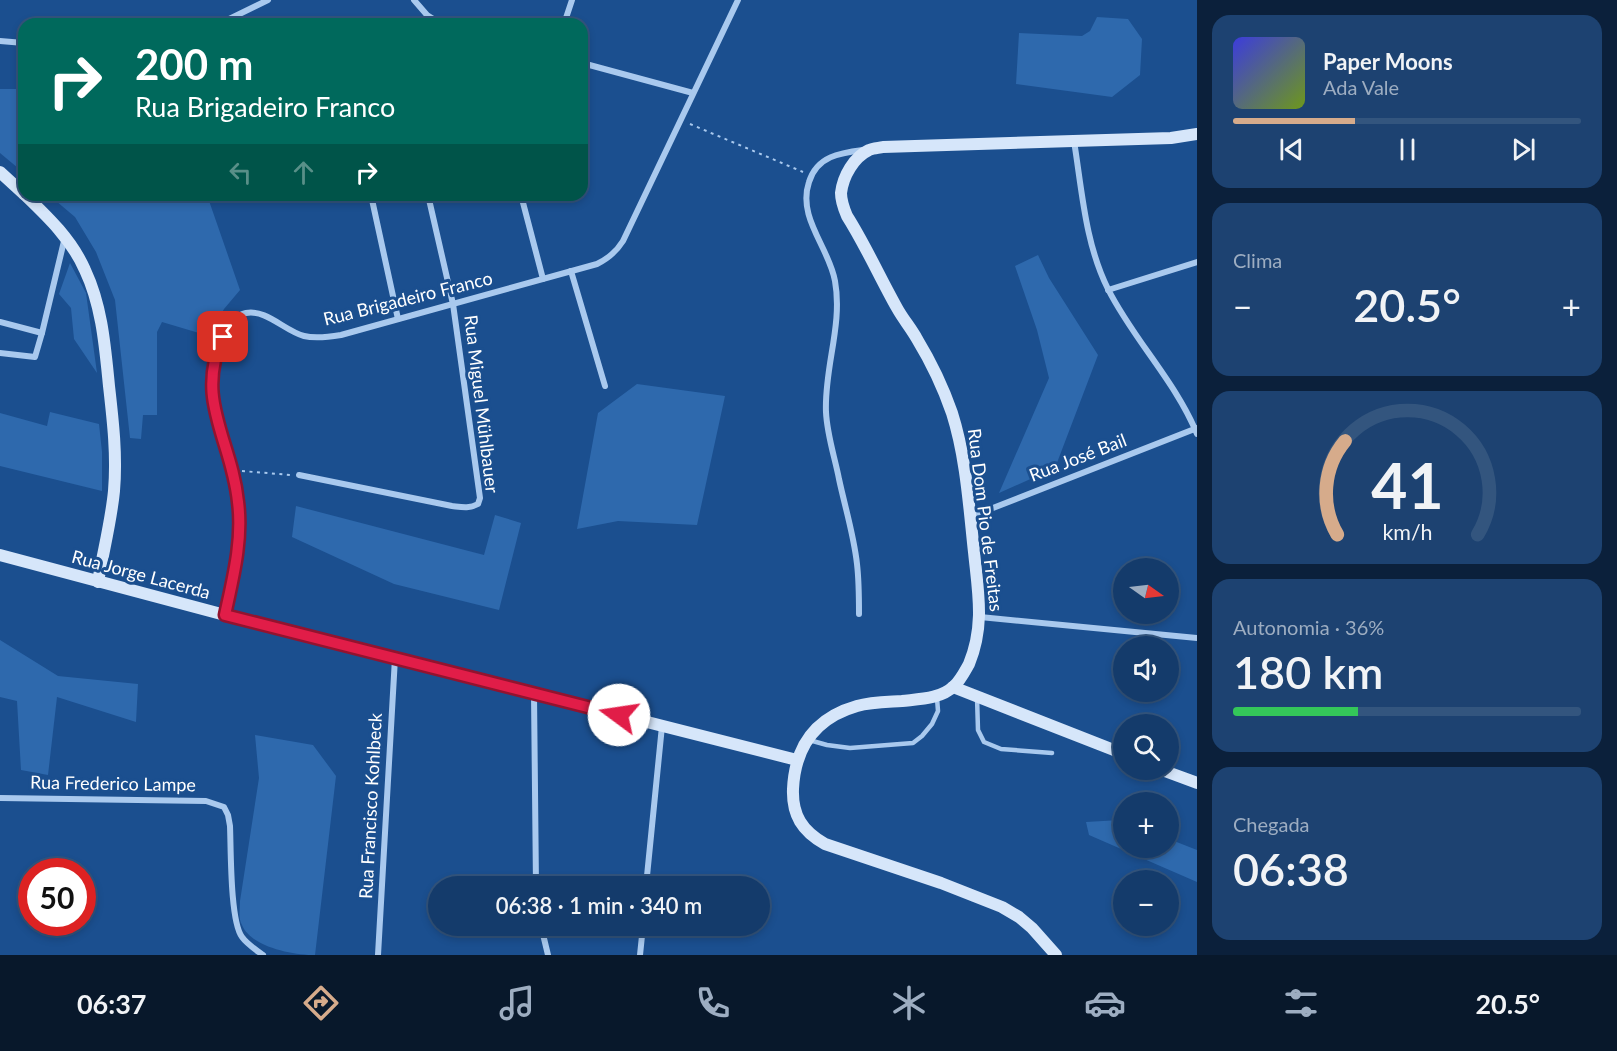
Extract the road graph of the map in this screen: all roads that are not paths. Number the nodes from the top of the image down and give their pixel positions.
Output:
1 (268, 0) edge
2 (414, 0) edge
3 (572, 0) edge
4 (738, 0) edge
5 (231, 18) edge
6 (432, 18) edge
7 (566, 18) edge
8 (0, 41) edge
9 (18, 42) edge
10 (588, 65) edge
11 (693, 93) junction
12 (1197, 134) edge
13 (1171, 138) junction
14 (1074, 140) junction
15 (1197, 144) edge
16 (870, 149) junction
17 (0, 172) edge
18 (18, 189) edge
19 (30, 201) edge
20 (372, 201) edge
21 (429, 201) edge
22 (523, 201) edge
23 (65, 236) junction
24 (1197, 262) edge
25 (571, 272) junction
26 (543, 279) junction
27 (1108, 290) junction
28 (453, 304) junction
29 (398, 319) junction
30 (0, 322) edge
31 (42, 333) junction
32 (0, 353) edge
33 (605, 386) dead end
34 (1196, 430) edge
35 (299, 475) road end
36 (970, 517) junction
37 (0, 555) edge
38 (98, 582) junction
39 (859, 614) dead end
40 (225, 615) junction
41 (980, 618) junction
42 (1197, 638) edge
43 (395, 658) junction
44 (953, 687) junction
45 (534, 694) junction
46 (937, 696) junction
47 (977, 697) junction
48 (662, 726) junction
49 (806, 740) junction
50 (1113, 750) edge
51 (1052, 753) dead end
52 (797, 760) junction
53 (1179, 776) edge
54 (1197, 783) edge
55 (2, 799) edge
56 (536, 876) edge
57 (647, 876) edge
58 (543, 936) edge
59 (642, 936) edge
60 (264, 955) edge
61 (378, 955) edge
62 (548, 955) edge
63 (640, 955) edge
64 (1056, 955) edge

1 - 5 street
2 - 6 street
3 - 7 street
4 - 11 street, Rua Brigadeiro Franco
8 - 9 street
10 - 11 street
11 - 25 street, Rua Brigadeiro Franco
12 - 13 main road
13 - 14 main road
13 - 15 main road
14 - 16 main road
14 - 27 street
16 - 36 main road, Rua Dom Pio de Freitas
16 - 39 street
17 - 18 main road
19 - 23 main road
20 - 29 street
21 - 28 street
22 - 26 street
23 - 31 street
23 - 38 main road
24 - 27 street
25 - 26 street, Rua Brigadeiro Franco
25 - 33 street
26 - 28 street, Rua Brigadeiro Franco
27 - 34 street
28 - 29 street, Rua Brigadeiro Franco
28 - 35 street, Rua Miguel Mühlbauer
29 - 40 street, Rua Brigadeiro Franco
30 - 31 street
31 - 32 street
34 - 36 street, Rua José Bail
36 - 41 main road, Rua Dom Pio de Freitas
37 - 38 main road, Rua Jorge Lacerda
38 - 40 main road, Rua Jorge Lacerda
40 - 43 main road, Rua Jorge Lacerda
41 - 42 street
41 - 44 main road, Rua Dom Pio de Freitas
43 - 45 main road, Rua Jorge Lacerda
43 - 61 street, Rua Francisco Kohlbeck
44 - 46 main road, Rua Dom Pio de Freitas
44 - 47 main road
45 - 48 main road, Rua Jorge Lacerda
45 - 56 street
46 - 49 main road, Rua Dom Pio de Freitas
46 - 49 lane
47 - 50 main road
47 - 51 lane
48 - 52 main road, Rua Jorge Lacerda
48 - 57 street
49 - 52 main road, Rua Dom Pio de Freitas
52 - 64 main road, Rua Dom Pio de Freitas
53 - 54 main road
55 - 60 street, Rua Frederico Lampe
58 - 62 street
59 - 63 street

